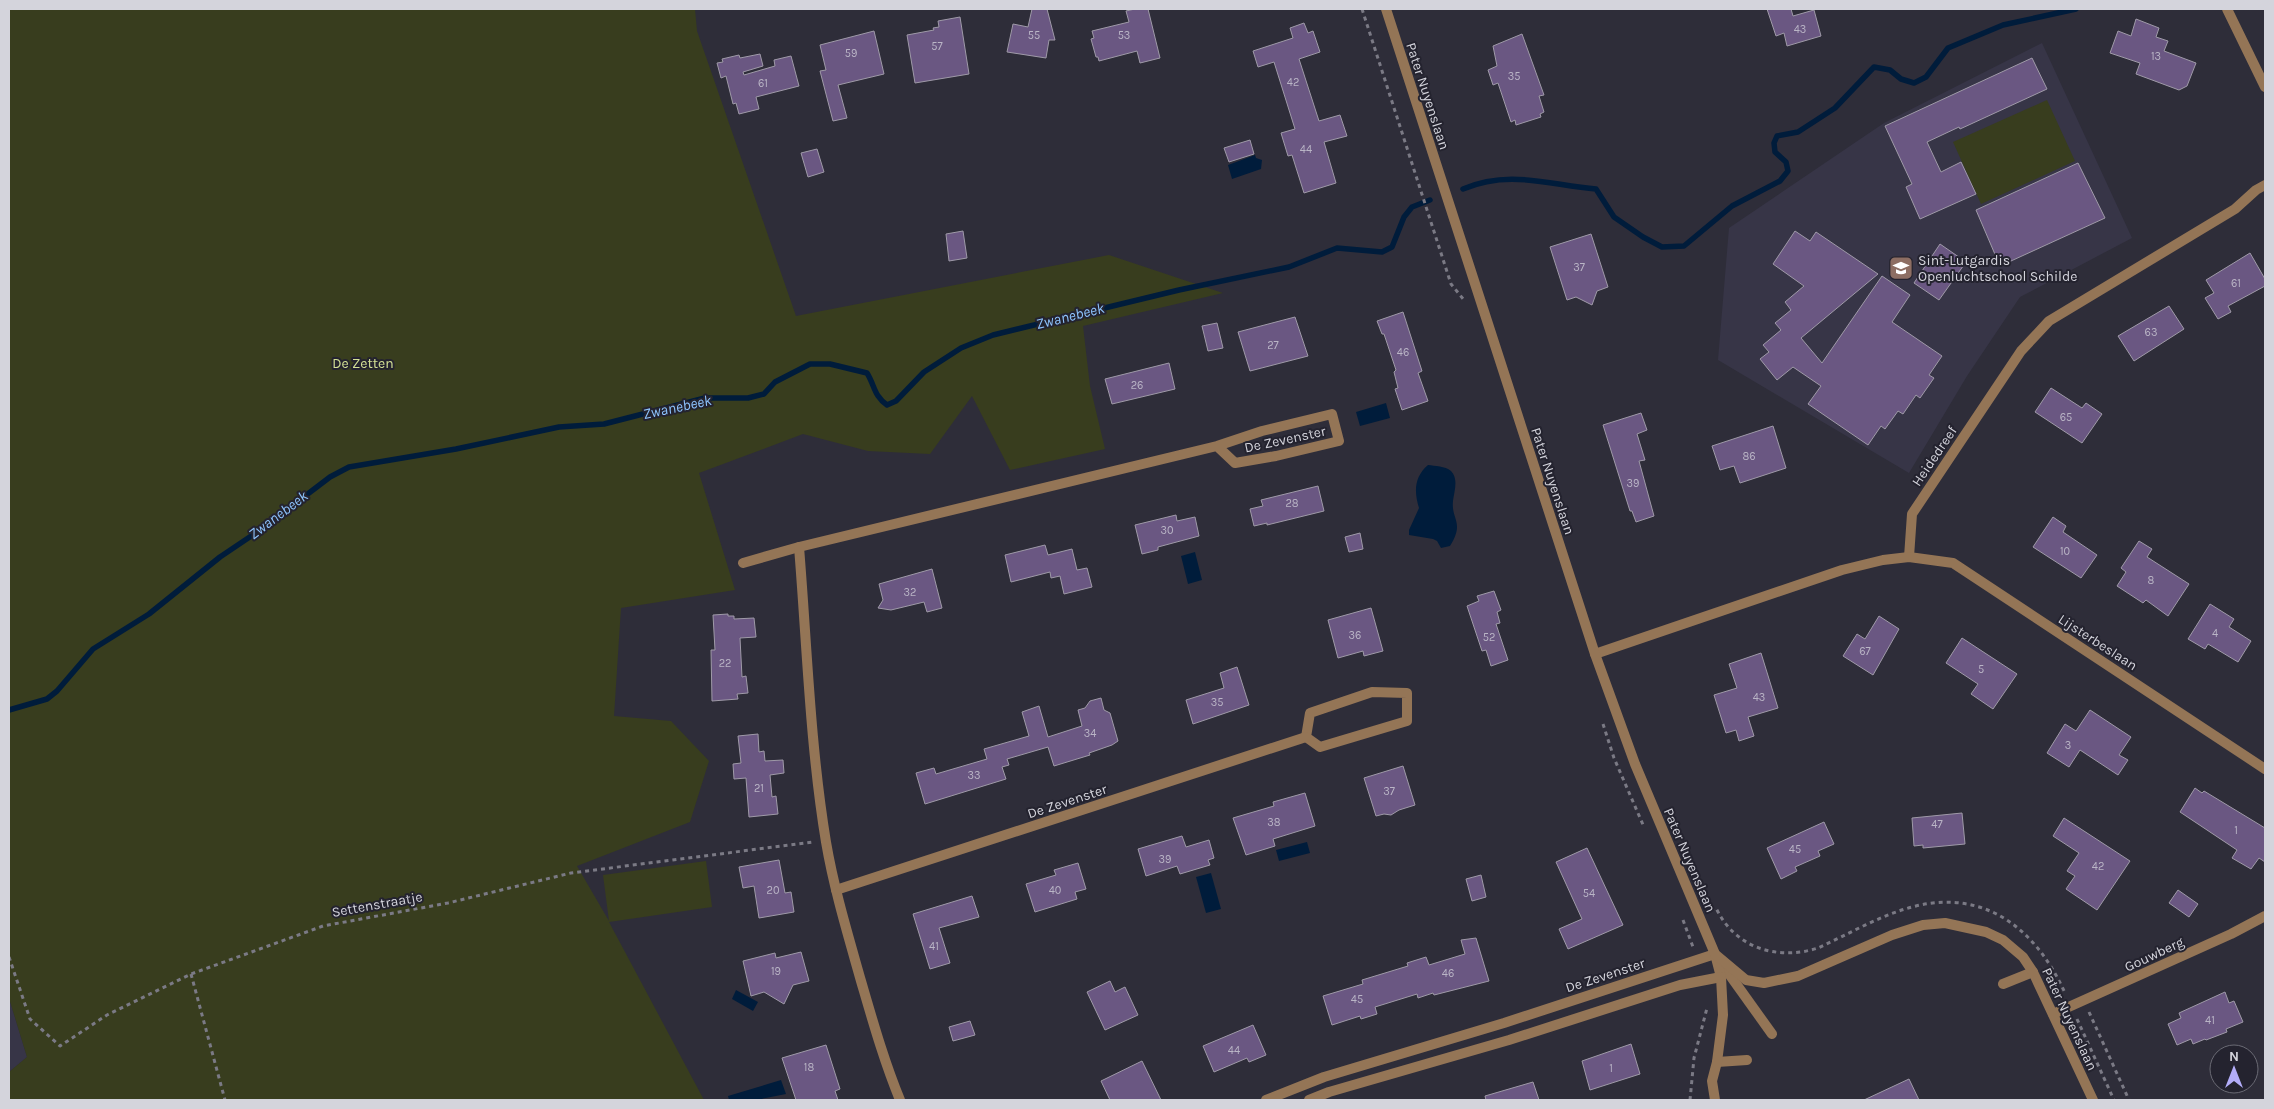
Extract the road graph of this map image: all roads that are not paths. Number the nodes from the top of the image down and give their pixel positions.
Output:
1 (1386, 9) edge
2 (2227, 9) edge
3 (2265, 88) edge
4 (2265, 185) edge
5 (1217, 446) junction
6 (799, 547) junction
7 (1909, 557) junction
8 (743, 563) dead end
9 (1595, 654) junction
10 (1306, 737) junction
11 (2265, 770) edge
12 (836, 890) junction
13 (2265, 916) edge
14 (1715, 954) junction
15 (2033, 972) junction
16 (1721, 977) junction
17 (2003, 984) dead end
18 (2053, 1014) junction
19 (1504, 1023) junction
20 (1772, 1034) dead end
21 (1509, 1040) junction
22 (1747, 1060) dead end
23 (1717, 1062) junction
24 (1324, 1077) junction
25 (1330, 1092) junction
26 (900, 1100) edge
27 (1266, 1100) edge
28 (1309, 1100) edge
29 (1715, 1100) edge
30 (2093, 1100) edge

1 - 9 street, Pater Nuyenslaan
2 - 3 street
4 - 7 street, Heidedreef
5 - 5 street, De Zevenster
5 - 6 street, De Zevenster
6 - 8 street, De Zevenster
6 - 12 street
7 - 9 street
7 - 11 street, Lijsterbeslaan
9 - 14 street, Pater Nuyenslaan
10 - 10 street
10 - 12 street, De Zevenster
12 - 26 street
13 - 18 street, Gouwberg
14 - 15 street, Pater Nuyenslaan
14 - 16 street, Pater Nuyenslaan
14 - 19 street, De Zevenster
14 - 20 street
15 - 17 street
15 - 18 street, Pater Nuyenslaan
16 - 21 street
16 - 23 street, Pater Nuyenslaan
18 - 30 street, Pater Nuyenslaan
19 - 21 street
19 - 24 street, De Zevenster
21 - 25 street
22 - 23 street
23 - 29 street, Pater Nuyenslaan
24 - 25 street
24 - 27 street, De Zevenster
25 - 28 street

